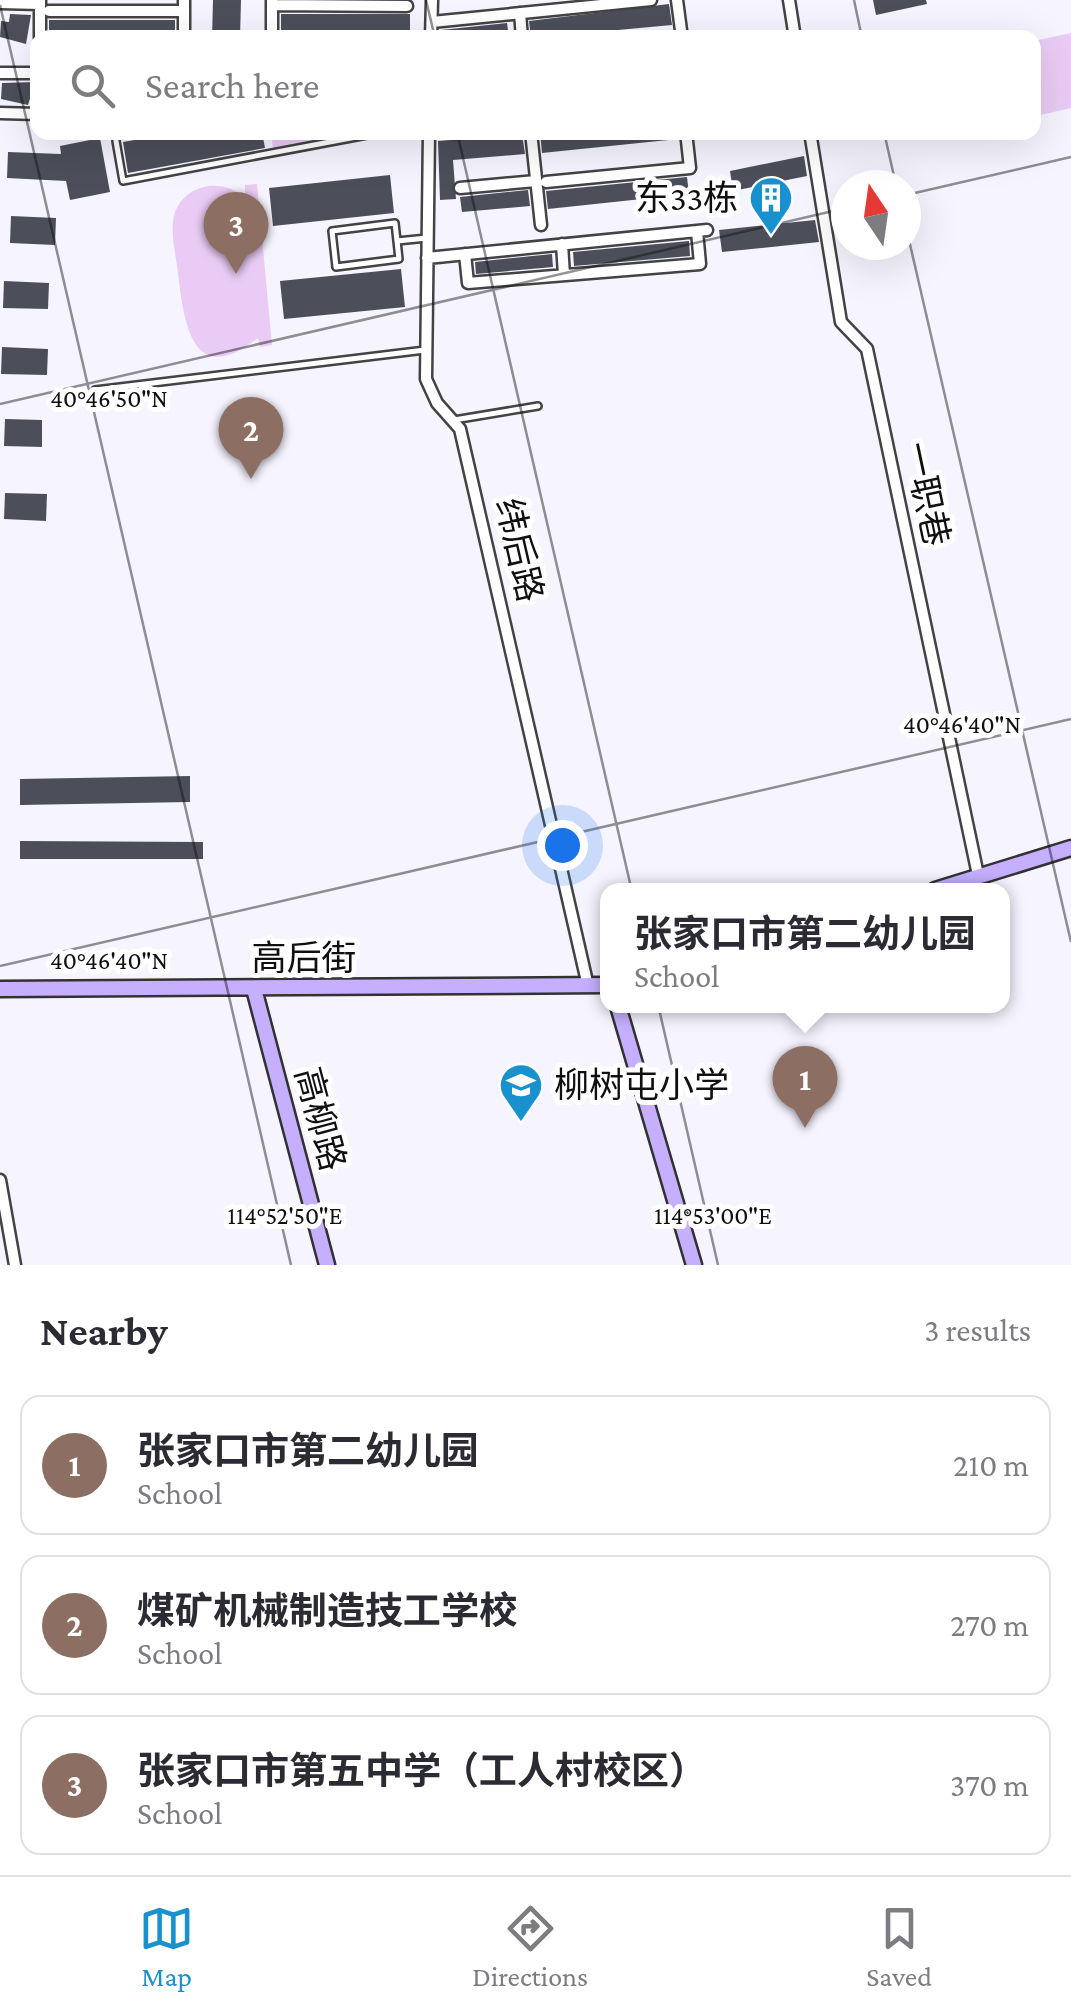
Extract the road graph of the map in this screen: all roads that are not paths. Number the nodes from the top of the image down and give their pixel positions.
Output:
1 (432, 0) edge
2 (651, 0) edge
3 (677, 0) edge
4 (789, 0) edge
5 (0, 2) edge
6 (272, 2) edge
7 (43, 5) edge
8 (184, 5) edge
9 (407, 6) dead end
10 (520, 13) junction
11 (432, 22) junction
12 (41, 30) edge
13 (272, 30) edge
14 (432, 30) edge
15 (521, 30) edge
16 (681, 30) edge
17 (794, 30) edge
18 (0, 73) edge
19 (30, 74) edge
20 (0, 113) edge
21 (30, 114) edge
22 (341, 140) edge
23 (430, 140) edge
24 (533, 140) edge
25 (687, 140) edge
26 (811, 140) edge
27 (116, 141) dead end
28 (541, 182) junction
29 (460, 188) dead end
30 (541, 225) dead end
31 (428, 238) junction
32 (397, 241) junction
33 (562, 244) junction
34 (465, 254) junction
35 (427, 258) junction
36 (564, 275) junction
37 (425, 350) junction
38 (95, 390) dead end
39 (538, 406) dead end
40 (454, 420) junction
41 (1071, 848) edge
42 (978, 874) junction
43 (954, 883) edge
44 (600, 985) edge
45 (588, 986) junction
46 (254, 988) junction
47 (0, 989) edge
48 (620, 1013) edge
49 (0, 1180) edge
50 (16, 1265) edge
51 (327, 1265) edge
52 (694, 1265) edge

1 - 11 street
2 - 10 street
3 - 16 street
4 - 17 street
5 - 7 street
6 - 9 street
6 - 13 street
7 - 8 street
7 - 12 street
10 - 11 street
10 - 15 street
11 - 14 street
18 - 19 street
20 - 21 street
22 - 27 lane
23 - 31 street, 纬后路
24 - 28 street
25 - 28 street
26 - 42 street, 一职巷
28 - 29 street
28 - 30 street
31 - 32 lane
31 - 35 street, 纬后路
32 - 32 lane
33 - 34 street
33 - 36 street
33 - 36 street
34 - 35 street
34 - 36 street
35 - 37 street, 纬后路
37 - 38 lane
37 - 40 street, 纬后路
39 - 40 lane
40 - 45 street, 纬后路
41 - 42 street
42 - 43 street
44 - 45 street, 高后街
45 - 46 street, 高后街
46 - 47 street, 高后街
46 - 51 street, 高柳路
48 - 52 street
49 - 50 street

